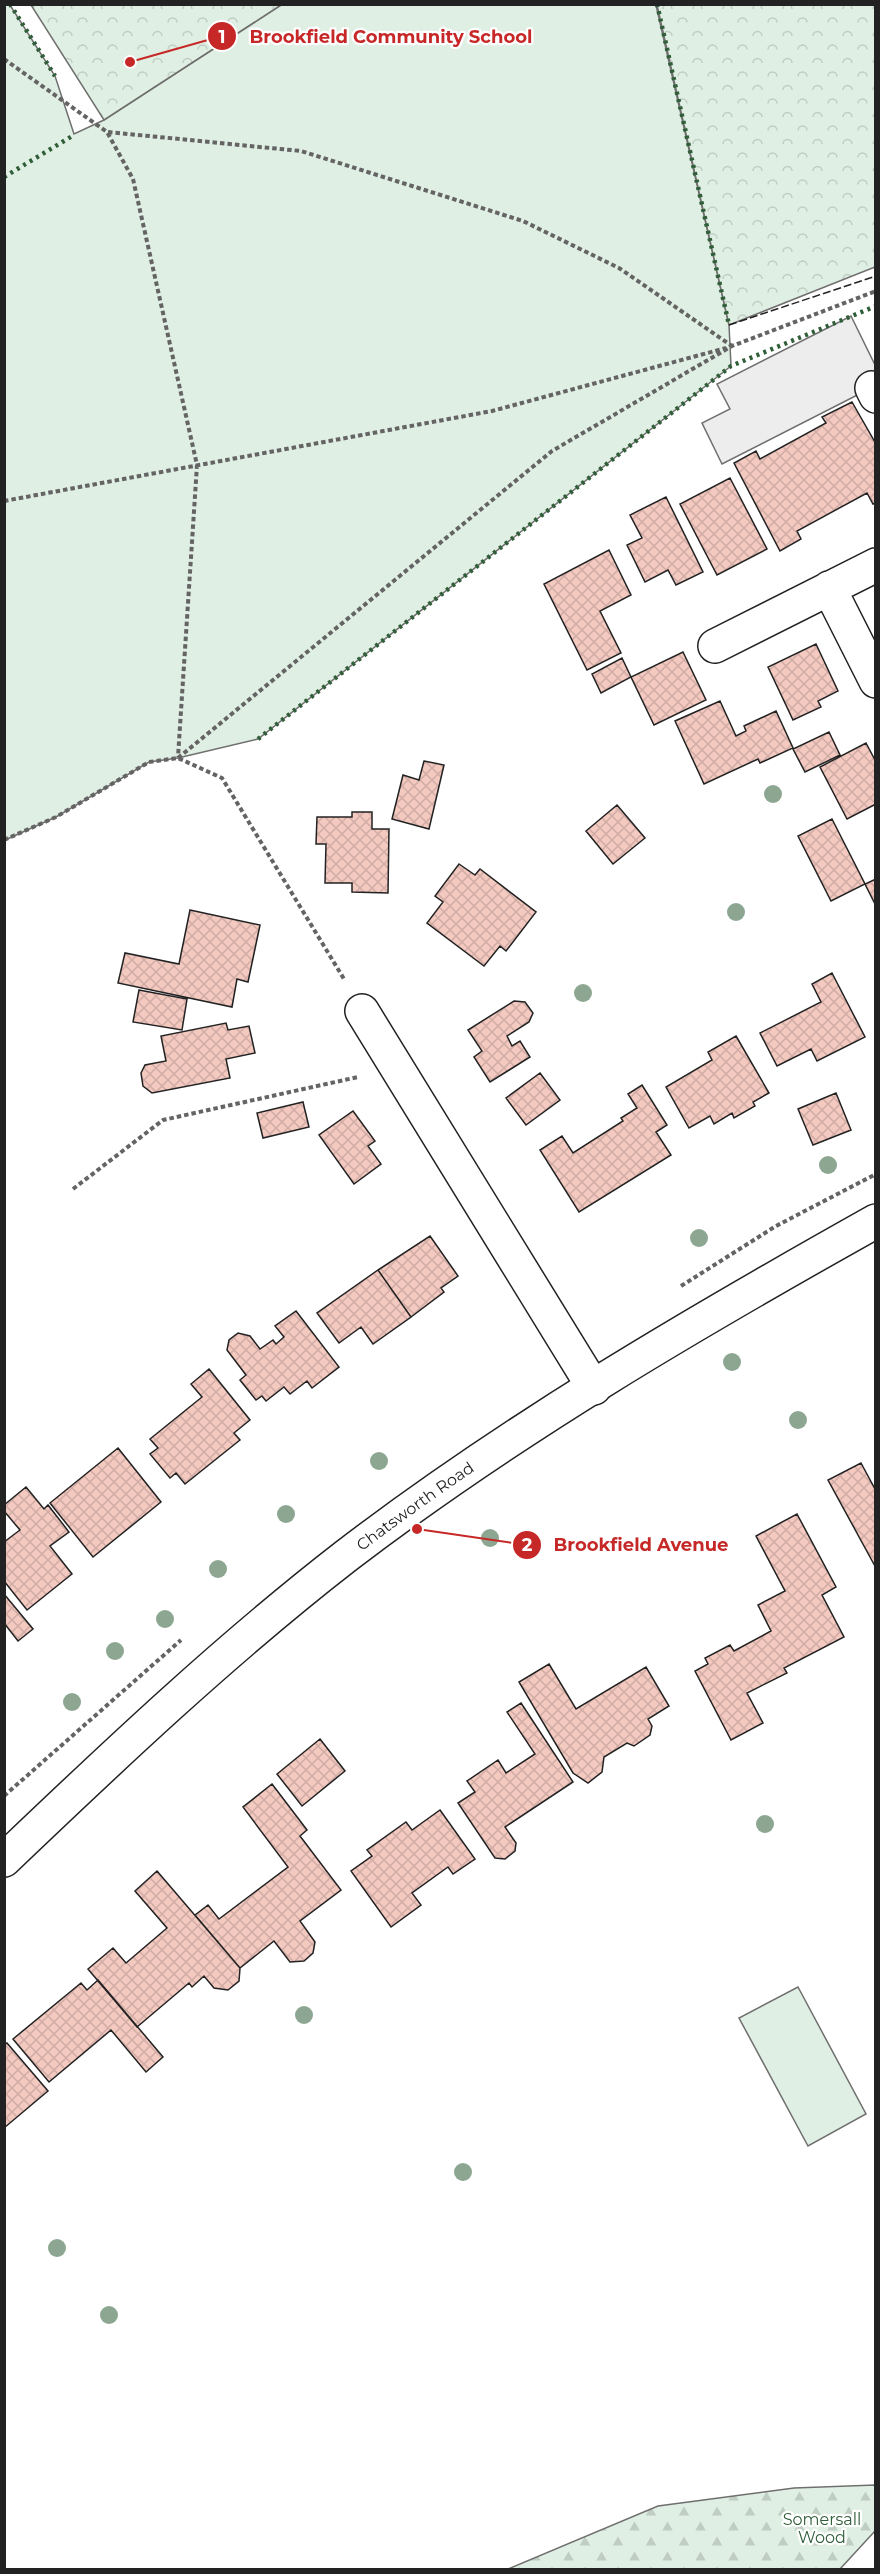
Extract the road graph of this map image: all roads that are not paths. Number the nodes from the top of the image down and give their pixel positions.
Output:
1 (876, 565) edge
2 (829, 588) junction
3 (715, 646) dead end
4 (876, 681) edge
5 (362, 1011) road end
6 (876, 1221) edge
7 (594, 1388) junction
8 (4, 1860) edge

1 - 2 main road
2 - 3 main road
2 - 4 main road
5 - 7 main road
6 - 7 main road, Chatsworth Road
7 - 8 main road, Chatsworth Road

